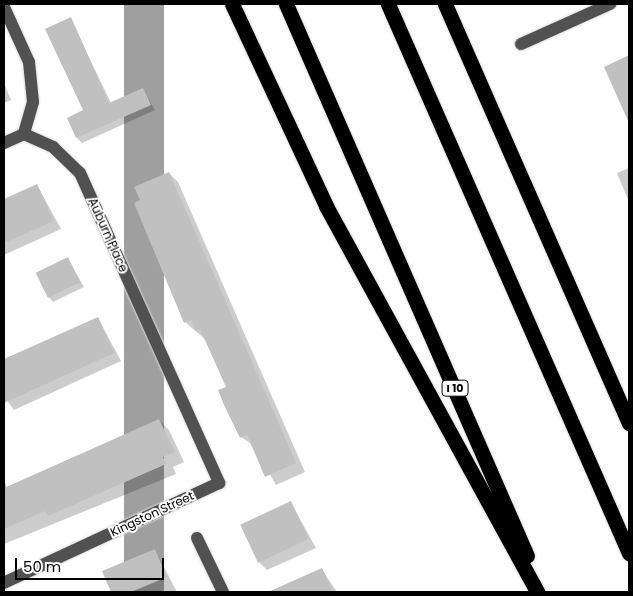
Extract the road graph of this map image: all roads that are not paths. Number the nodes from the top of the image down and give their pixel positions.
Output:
1 (232, 4) edge
2 (286, 4) edge
3 (388, 4) edge
4 (445, 4) edge
5 (610, 4) edge
6 (4, 6) edge
7 (521, 44) dead end
8 (24, 134) junction
9 (4, 143) edge
10 (629, 423) edge
11 (219, 483) joint
12 (198, 538) dead end
13 (629, 553) edge
14 (4, 583) edge
15 (223, 592) edge
16 (537, 592) edge
17 (543, 592) edge

1 - 16 highway
2 - 17 highway, I 10
3 - 13 highway
4 - 10 highway
5 - 7 street
6 - 8 street
8 - 9 street
8 - 11 street, Auburn Place
11 - 14 street, Kingston Street
12 - 15 street

